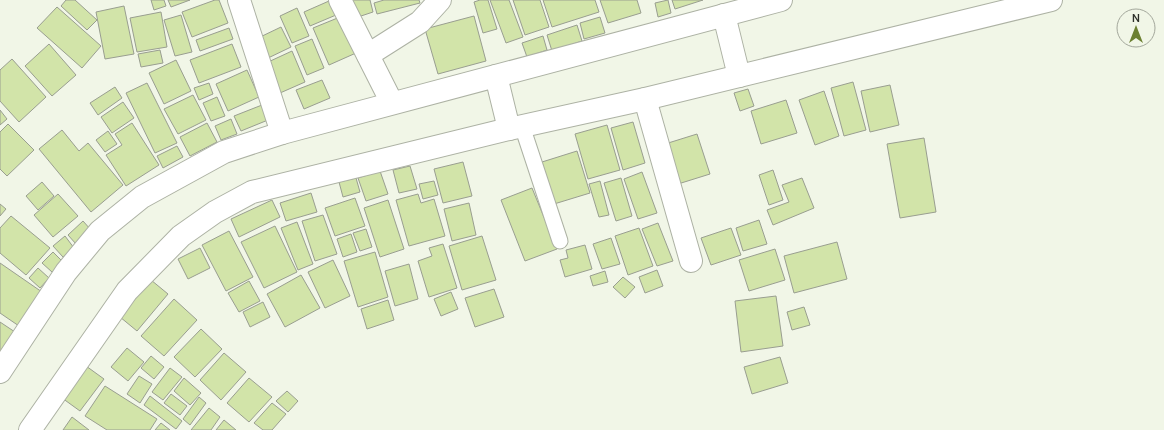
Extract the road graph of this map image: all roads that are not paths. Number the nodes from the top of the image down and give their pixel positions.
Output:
1 (239, 0) edge
2 (340, 0) edge
3 (440, 0) edge
4 (781, 0) edge
5 (1051, 0) edge
6 (724, 15) junction
7 (368, 56) junction
8 (737, 70) junction
9 (496, 76) junction
10 (645, 99) junction
11 (392, 104) junction
12 (510, 119) junction
13 (282, 133) junction
14 (560, 241) dead end
15 (691, 261) dead end
16 (0, 372) edge
17 (30, 430) edge

1 - 13 street
2 - 7 street
3 - 7 street
4 - 6 street
5 - 8 street
6 - 8 street
6 - 9 street
7 - 11 street
8 - 10 street
9 - 11 street
9 - 12 street
10 - 12 street
10 - 15 street
11 - 13 street
12 - 14 lane
12 - 17 street
13 - 16 street

